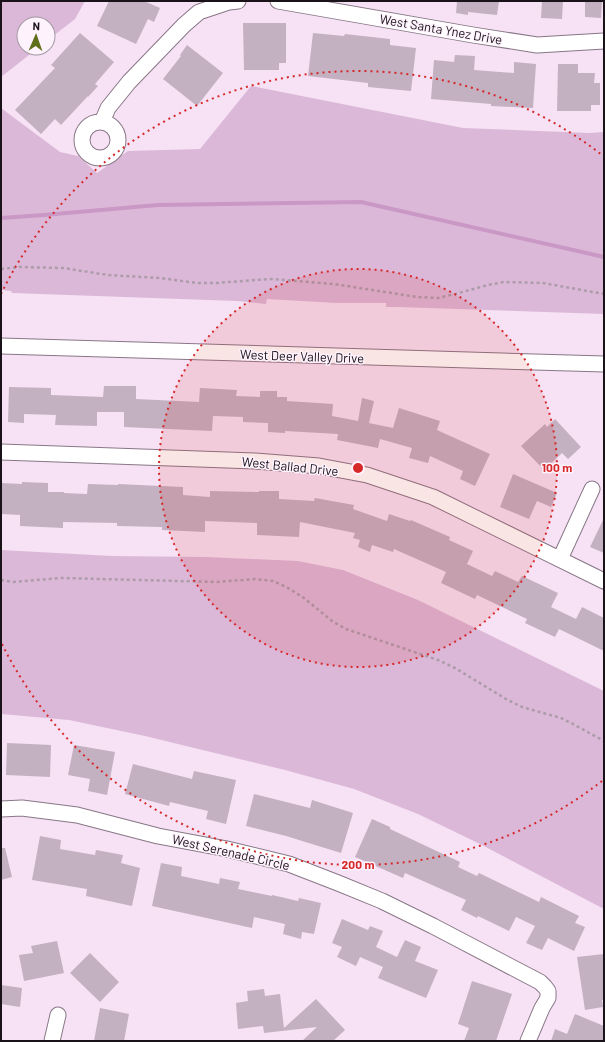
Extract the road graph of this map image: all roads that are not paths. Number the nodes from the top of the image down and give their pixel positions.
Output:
1 (238, 1) edge
2 (278, 1) edge
3 (197, 7) edge
4 (604, 41) edge
5 (102, 122) dead end
6 (1, 346) edge
7 (604, 364) edge
8 (1, 452) edge
9 (592, 488) dead end
10 (560, 559) junction
11 (604, 581) edge
12 (1, 809) edge
13 (58, 1015) dead end
14 (52, 1041) edge
15 (528, 1041) edge

1 - 3 street
2 - 4 street, West Santa Ynez Drive
3 - 5 street
6 - 7 street, West Deer Valley Drive
8 - 10 street, West Ballad Drive
9 - 10 street
10 - 11 street, West Ballad Drive
12 - 15 street, West Serenade Circle
13 - 14 street

